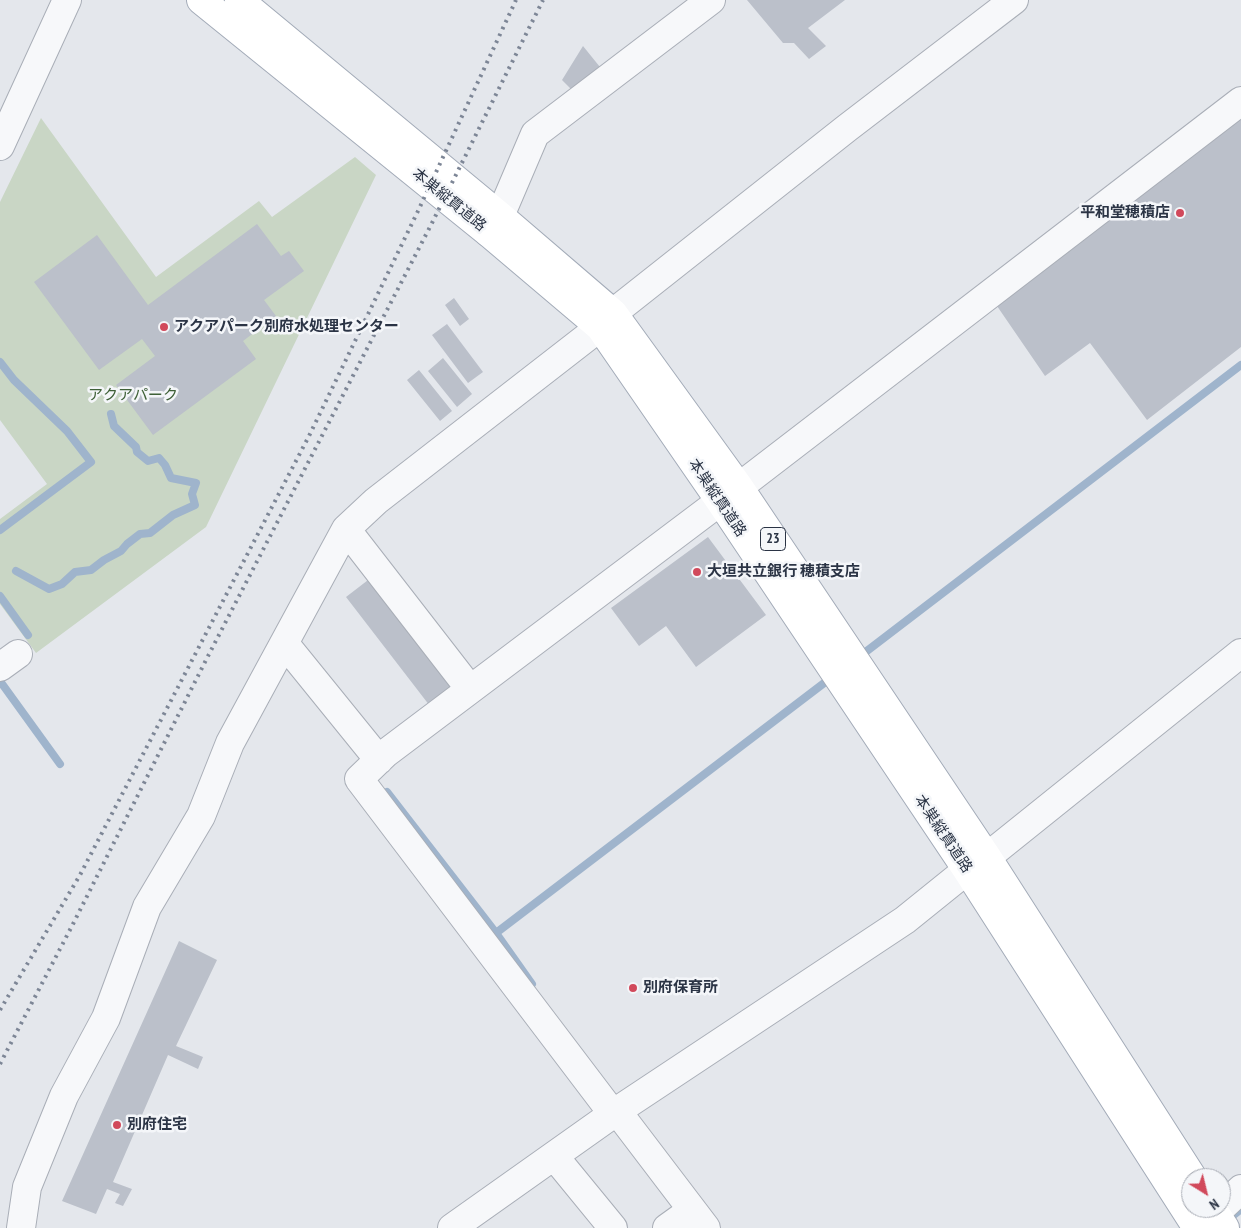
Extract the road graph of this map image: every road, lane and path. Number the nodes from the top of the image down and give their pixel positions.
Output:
1 (67, 0) edge
2 (201, 0) edge
3 (239, 0) edge
4 (711, 0) edge
5 (1014, 0) edge
6 (1241, 101) edge
7 (0, 146) edge
8 (494, 224) junction
9 (607, 320) junction
10 (729, 494) junction
11 (346, 529) junction
12 (284, 644) junction
13 (1241, 653) edge
14 (470, 689) junction
15 (379, 760) junction
16 (977, 864) junction
17 (615, 1113) junction
18 (554, 1156) junction
19 (1186, 1168) edge
20 (1241, 1189) edge
21 (699, 1219) edge
22 (1206, 1222) edge
23 (467, 1224) edge
24 (21, 1228) edge
25 (614, 1228) edge
26 (667, 1228) edge

1 - 7 street
2 - 8 main road, 本巣縦貫道路 / 23
3 - 8 main road, 本巣縦貫道路 / 23
4 - 8 street
5 - 9 street
6 - 10 street
8 - 9 main road, 本巣縦貫道路 / 23
9 - 10 main road, 本巣縦貫道路 / 23
9 - 11 street
10 - 14 street
10 - 16 main road, 本巣縦貫道路 / 23
11 - 12 street
11 - 14 street
12 - 15 street
12 - 24 street
13 - 16 street
14 - 15 street
15 - 17 street
16 - 17 street
16 - 19 main road, 本巣縦貫道路 / 23
16 - 22 main road, 本巣縦貫道路 / 23
17 - 18 street
17 - 21 street
18 - 23 street
18 - 25 street
20 - 22 street
21 - 26 street

